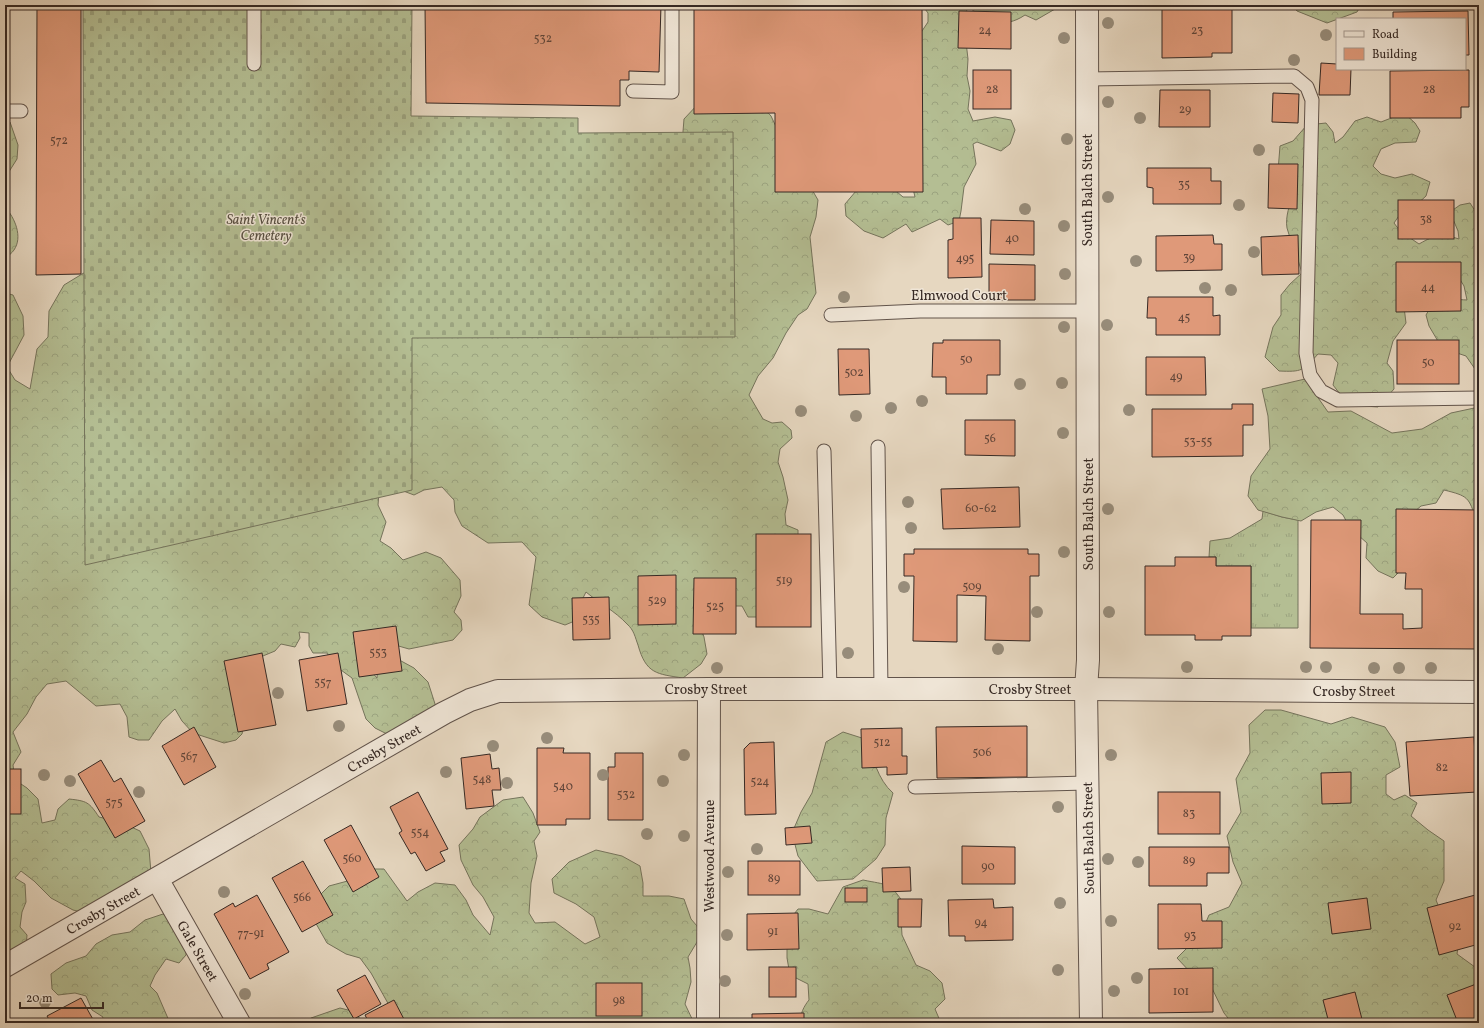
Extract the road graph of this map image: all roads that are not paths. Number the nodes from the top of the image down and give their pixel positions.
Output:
1 (254, 5) edge
2 (672, 5) edge
3 (1087, 5) edge
4 (254, 64) dead end
5 (1087, 79) junction
6 (633, 91) dead end
7 (5, 111) edge
8 (21, 111) dead end
9 (1088, 311) junction
10 (831, 315) dead end
11 (1479, 398) edge
12 (878, 447) dead end
13 (824, 451) dead end
14 (710, 689) junction
15 (830, 689) junction
16 (1086, 689) junction
17 (881, 690) junction
18 (1479, 692) edge
19 (1087, 783) junction
20 (915, 787) dead end
21 (157, 879) junction
22 (5, 966) edge
23 (239, 1023) edge
24 (708, 1023) edge
25 (1091, 1023) edge

1 - 4 lane
2 - 6 lane
3 - 5 street, South Balch Street
5 - 9 street, South Balch Street
5 - 11 lane
7 - 8 lane
9 - 10 lane, Elmwood Court
9 - 16 street, South Balch Street
12 - 17 lane
13 - 15 lane
14 - 15 street, Crosby Street
14 - 21 street, Crosby Street
14 - 24 street, Westwood Avenue
15 - 17 street, Crosby Street
16 - 17 street, Crosby Street
16 - 18 street, Crosby Street
16 - 19 street, South Balch Street
19 - 20 lane
19 - 25 street, South Balch Street
21 - 22 street, Crosby Street
21 - 23 street, Gale Street

